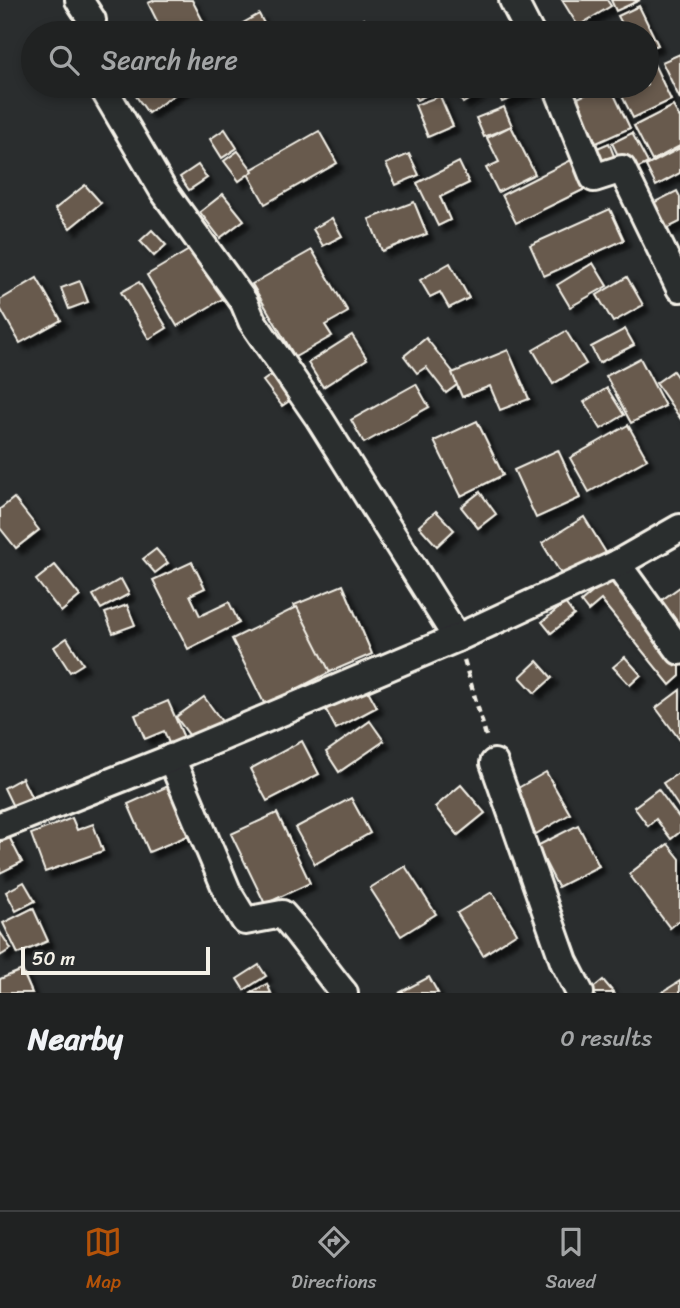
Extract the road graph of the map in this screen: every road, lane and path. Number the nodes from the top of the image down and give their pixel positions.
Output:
1 (79, 0) edge
2 (513, 0) edge
3 (92, 21) edge
4 (524, 21) edge
5 (109, 98) edge
6 (562, 98) edge
7 (680, 288) edge
8 (680, 528) edge
9 (617, 564) junction
10 (457, 638) junction
11 (680, 651) edge
12 (172, 758) junction
13 (494, 763) joint
14 (0, 826) edge
15 (344, 993) edge
16 (580, 993) edge

1 - 3 street
2 - 4 street
5 - 10 street
6 - 7 street
8 - 9 street
9 - 10 street
9 - 11 street
10 - 12 street
10 - 13 path
12 - 14 street
12 - 15 street
13 - 16 street

